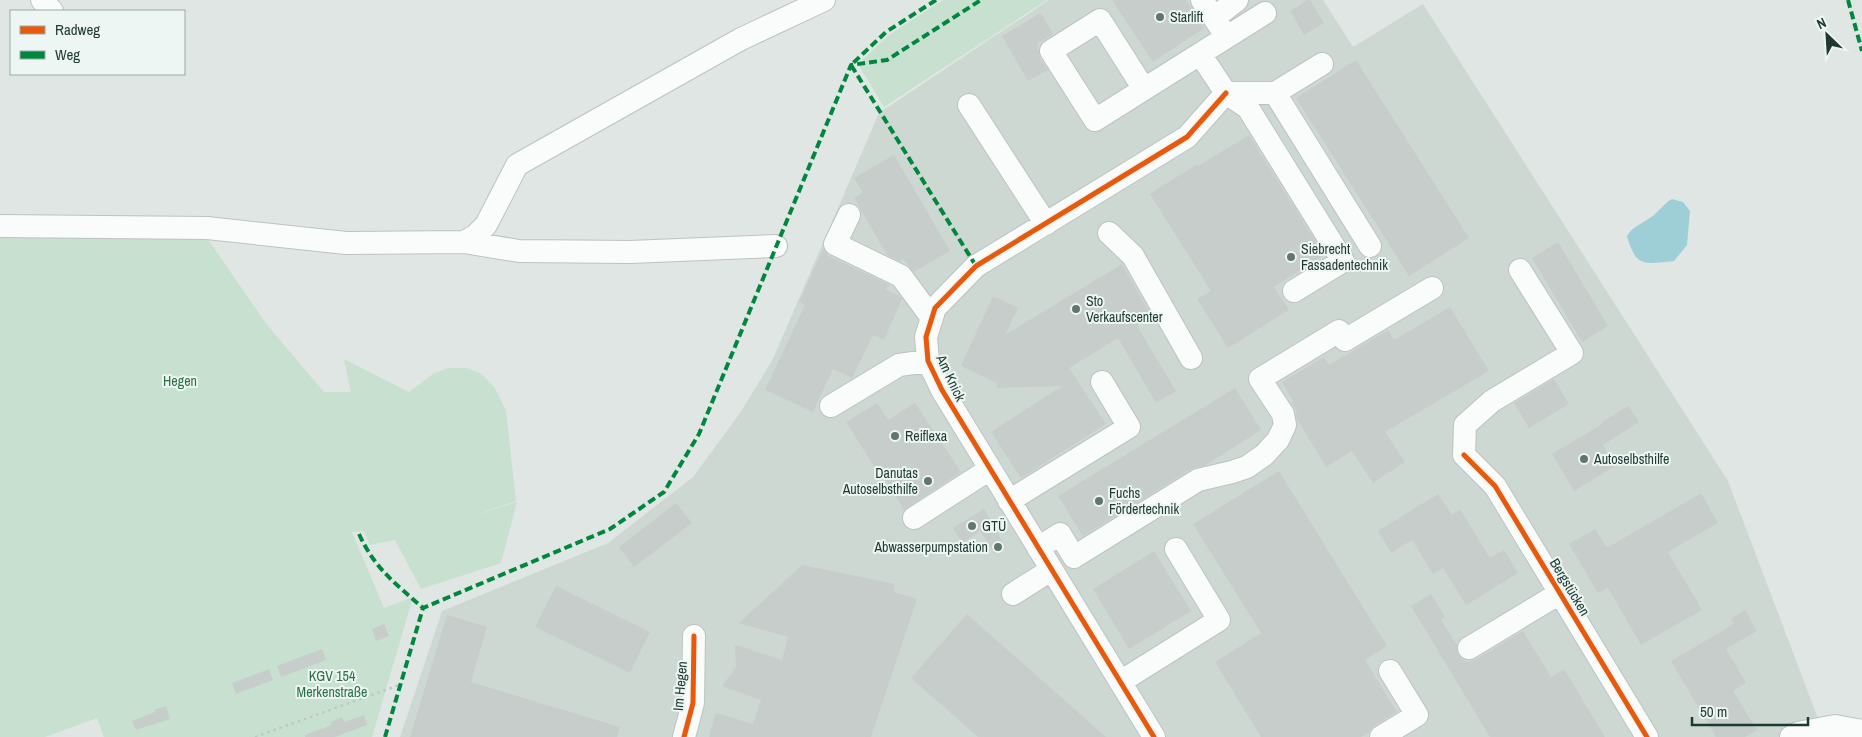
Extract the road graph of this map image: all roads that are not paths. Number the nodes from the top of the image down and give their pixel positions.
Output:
1 (42, 0) edge
2 (824, 0) edge
3 (1237, 0) edge
4 (1208, 9) edge
5 (51, 10) edge
6 (1265, 13) dead end
7 (1226, 37) junction
8 (1200, 54) junction
9 (1322, 64) dead end
10 (1144, 89) dead end
11 (1226, 93) junction
12 (1275, 93) junction
13 (969, 105) dead end
14 (848, 215) dead end
15 (1046, 224) junction
16 (0, 226) edge
17 (1109, 233) dead end
18 (464, 242) junction
19 (776, 246) dead end
20 (1370, 246) dead end
21 (1520, 270) dead end
22 (1432, 288) dead end
23 (1294, 291) dead end
24 (932, 318) junction
25 (1191, 358) dead end
26 (928, 361) junction
27 (1102, 382) dead end
28 (831, 406) dead end
29 (990, 469) junction
30 (1009, 502) junction
31 (914, 518) dead end
32 (1038, 548) junction
33 (1176, 549) dead end
34 (1051, 570) junction
35 (1560, 593) junction
36 (1013, 594) dead end
37 (694, 636) dead end
38 (1469, 648) dead end
39 (1390, 670) dead end
40 (1120, 682) junction
41 (1862, 731) edge
42 (684, 737) edge
43 (1154, 737) edge
44 (1381, 737) edge
45 (1647, 737) edge
46 (1791, 737) edge

1 - 5 street
2 - 18 street
3 - 4 street
4 - 7 street
6 - 7 street
7 - 8 street
8 - 10 street
8 - 11 street
9 - 12 street
11 - 12 street
11 - 15 street, Am Knick
11 - 23 street
12 - 20 street
13 - 15 street
14 - 24 street
15 - 24 street, Am Knick
16 - 18 street
17 - 25 street
18 - 19 street
21 - 35 street, Bergstücken
22 - 32 street
24 - 26 street, Am Knick
26 - 28 street
26 - 29 street, Am Knick
27 - 30 street
29 - 30 street, Am Knick
29 - 31 street
30 - 32 street, Am Knick
32 - 34 street, Am Knick
33 - 40 street
34 - 36 street
34 - 40 street, Am Knick
35 - 38 street
35 - 45 street, Bergstücken
37 - 42 street, Im Hegen
39 - 44 street
40 - 43 street, Am Knick
41 - 46 street

